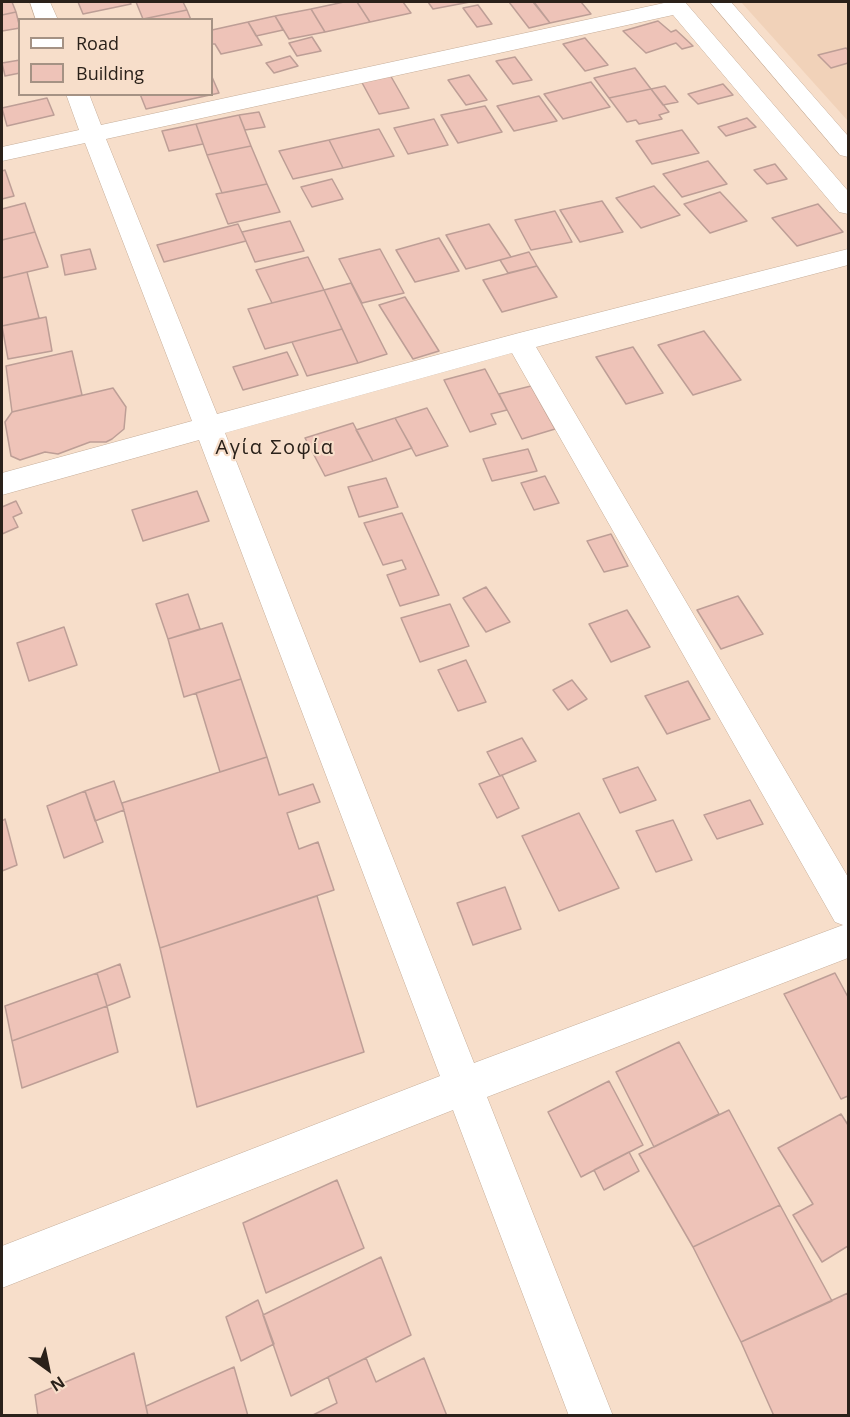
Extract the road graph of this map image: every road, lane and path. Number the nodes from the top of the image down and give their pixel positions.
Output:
1 (40, 2) edge
2 (720, 2) edge
3 (676, 4) edge
4 (46, 18) edge
5 (78, 96) edge
6 (92, 134) junction
7 (849, 150) edge
8 (2, 154) edge
9 (849, 206) edge
10 (849, 257) edge
11 (519, 342) junction
12 (209, 429) junction
13 (2, 484) edge
14 (849, 910) edge
15 (849, 941) edge
16 (462, 1087) junction
17 (2, 1268) edge
18 (591, 1416) edge

1 - 4 street
2 - 7 street
3 - 6 street
3 - 9 street
5 - 6 street
6 - 8 street
6 - 12 street
10 - 11 street
11 - 12 street
11 - 14 street
12 - 13 street
12 - 16 street
15 - 16 street
16 - 17 street
16 - 18 street

